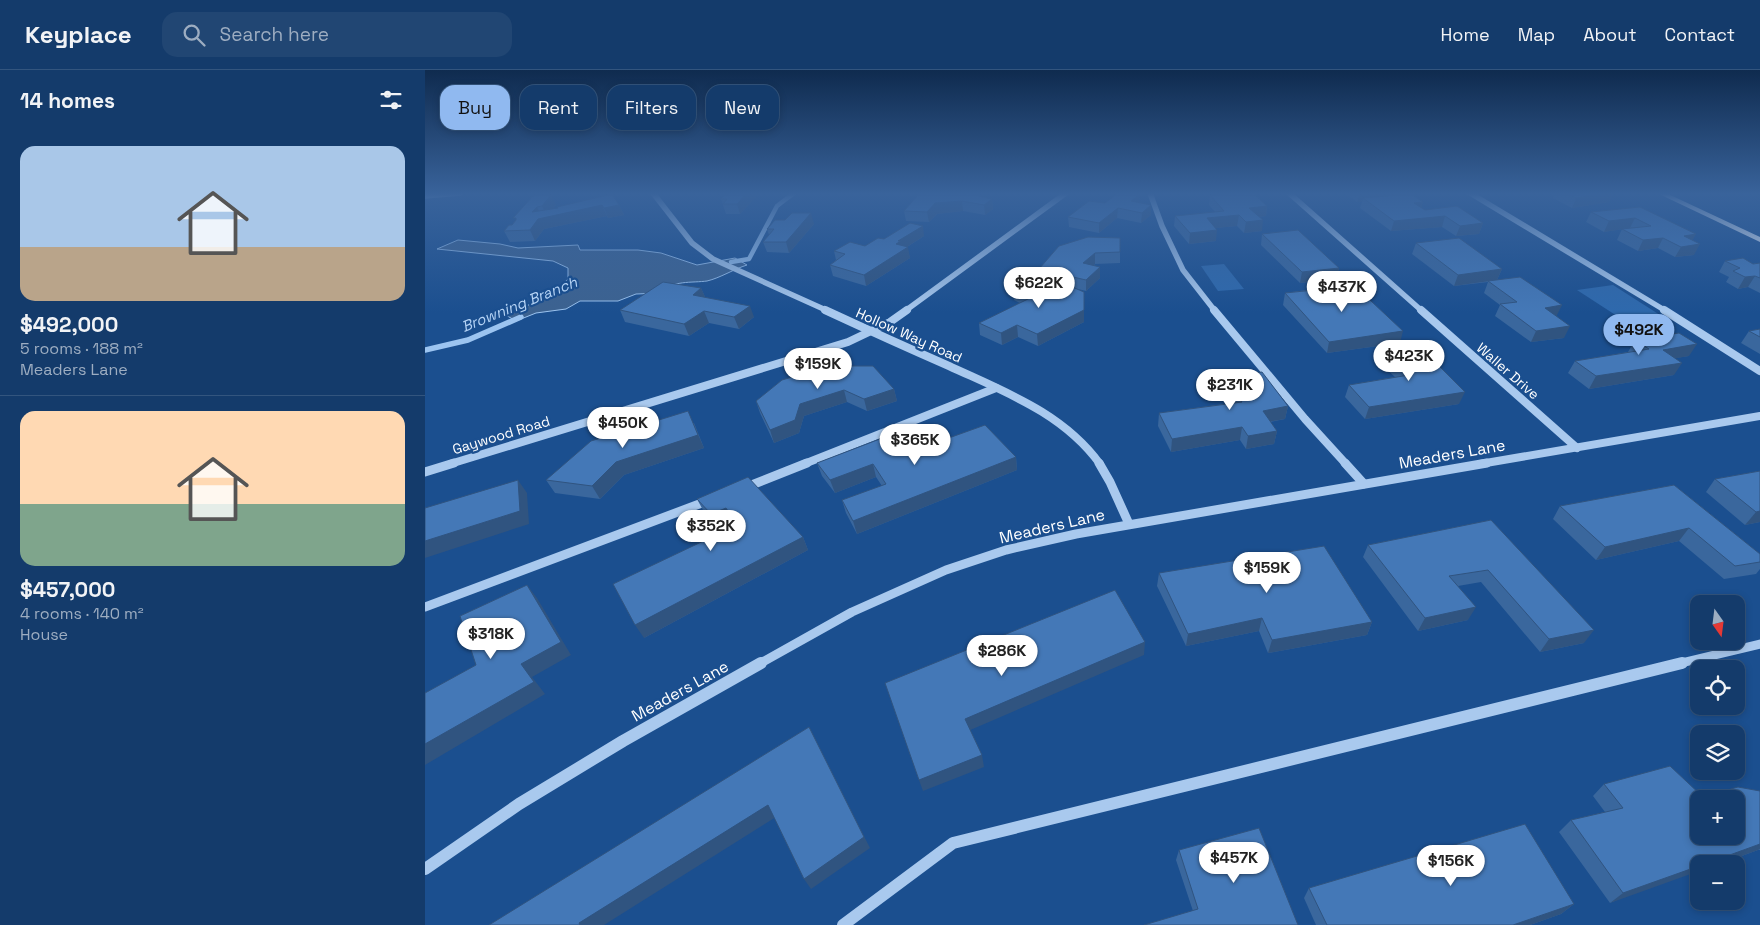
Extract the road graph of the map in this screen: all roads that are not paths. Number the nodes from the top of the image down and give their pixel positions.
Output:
1 (684, 233) edge
2 (1012, 233) edge
3 (1166, 233) edge
4 (1334, 233) edge
5 (1536, 233) edge
6 (1745, 233) edge
7 (1760, 240) edge
8 (872, 332) junction
9 (1760, 371) edge
10 (996, 388) junction
11 (1760, 416) edge
12 (1577, 448) junction
13 (425, 472) edge
14 (1363, 484) junction
15 (734, 492) edge
16 (716, 498) edge
17 (1129, 524) junction
18 (425, 607) edge
19 (1760, 644) edge
20 (425, 869) edge
21 (843, 925) edge

1 - 8 street, Hollow Way Road
2 - 8 street, Gaywood Road
3 - 14 street
4 - 12 street, Waller Drive
5 - 9 street
6 - 7 main road
8 - 10 street, Hollow Way Road
8 - 13 street, Gaywood Road
10 - 15 street
10 - 17 street, Hollow Way Road
11 - 12 street, Meaders Lane
12 - 14 street, Meaders Lane
14 - 17 street, Meaders Lane
16 - 18 street
17 - 20 street, Meaders Lane
19 - 21 street

